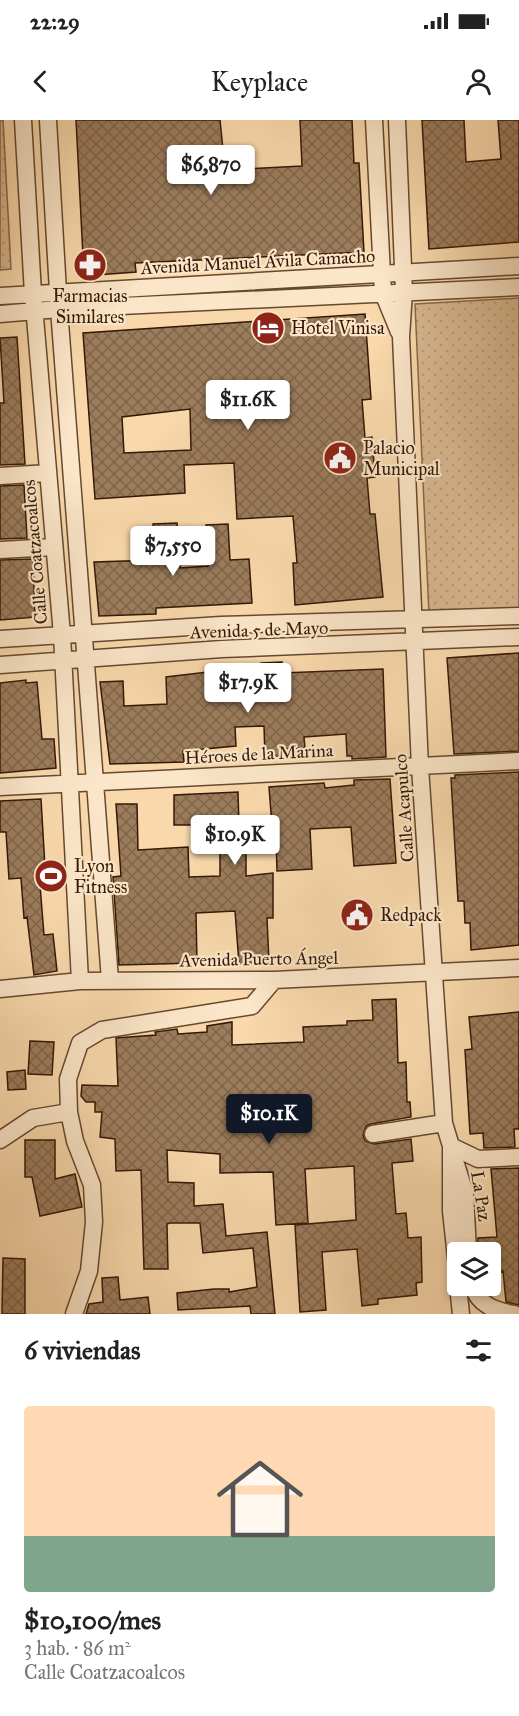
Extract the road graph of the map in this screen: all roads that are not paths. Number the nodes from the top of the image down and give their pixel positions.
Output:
1 (23, 120) edge
2 (48, 120) edge
3 (374, 120) edge
4 (397, 120) edge
5 (519, 266) edge
6 (404, 273) junction
7 (382, 274) junction
8 (519, 287) edge
9 (404, 292) junction
10 (383, 293) junction
11 (33, 294) junction
12 (0, 296) edge
13 (59, 301) junction
14 (35, 311) junction
15 (0, 314) edge
16 (401, 337) junction
17 (48, 473) junction
18 (0, 476) edge
19 (54, 547) junction
20 (0, 550) edge
21 (519, 616) edge
22 (414, 621) junction
23 (221, 625) junction
24 (85, 634) junction
25 (62, 635) junction
26 (519, 638) edge
27 (0, 639) edge
28 (415, 643) junction
29 (222, 649) junction
30 (87, 660) junction
31 (63, 661) junction
32 (0, 665) edge
33 (519, 760) edge
34 (420, 767) junction
35 (94, 782) junction
36 (70, 783) junction
37 (0, 787) edge
38 (519, 968) edge
39 (434, 973) junction
40 (110, 980) junction
41 (274, 980) junction
42 (80, 981) junction
43 (0, 989) edge
44 (69, 1112) junction
45 (444, 1123) junction
46 (373, 1134) dead end
47 (0, 1140) edge
48 (451, 1146) junction
49 (519, 1157) edge
50 (455, 1242) edge
51 (467, 1242) edge
52 (459, 1296) edge
53 (478, 1296) edge
54 (74, 1314) edge
55 (461, 1314) edge
56 (514, 1314) edge

1 - 11 street, Calle Coatzacoalcos
2 - 13 street
3 - 7 street, Calle Acapulco
4 - 6 street, Calle Acapulco
5 - 6 street, Avenida Manuel Ávila Camacho
6 - 7 street, Avenida Manuel Ávila Camacho
6 - 9 street, Calle Acapulco
7 - 10 street, Calle Acapulco
7 - 13 street, Avenida Manuel Ávila Camacho
8 - 9 street, Avenida Manuel Ávila Camacho
9 - 10 street, Avenida Manuel Ávila Camacho
9 - 16 street, Calle Acapulco
10 - 13 street, Avenida Manuel Ávila Camacho
10 - 16 street, Calle Acapulco
11 - 12 street, Avenida Manuel Ávila Camacho
11 - 13 street, Avenida Manuel Ávila Camacho
11 - 14 street, Calle Coatzacoalcos
13 - 14 street, Avenida Manuel Ávila Camacho
13 - 24 street
14 - 15 street, Avenida Manuel Ávila Camacho
14 - 17 street, Calle Coatzacoalcos
16 - 22 street, Calle Acapulco
17 - 18 street
17 - 19 street, Calle Coatzacoalcos
19 - 20 street
19 - 25 street, Calle Coatzacoalcos
21 - 22 street, Avenida 5 de Mayo
22 - 23 street, Avenida 5 de Mayo
22 - 28 street, Calle Acapulco
23 - 24 street, Avenida 5 de Mayo
23 - 29 street
24 - 25 street, Avenida 5 de Mayo
24 - 30 street
25 - 27 street, Avenida 5 de Mayo
25 - 31 street, Calle Coatzacoalcos
26 - 28 street, Avenida 5 de Mayo
28 - 29 street, Avenida 5 de Mayo
28 - 34 street, Calle Acapulco
29 - 30 street, Avenida 5 de Mayo
30 - 31 street, Avenida 5 de Mayo
30 - 35 street
31 - 32 street, Avenida 5 de Mayo
31 - 36 street, Calle Coatzacoalcos
33 - 34 street, Héroes de la Marina
34 - 35 street, Héroes de la Marina
34 - 39 street, Calle Acapulco
35 - 36 street, Héroes de la Marina
35 - 40 street
36 - 37 street, Héroes de la Marina
36 - 42 street, Calle Coatzacoalcos
38 - 39 street, Avenida Puerto Ángel
39 - 41 street, Avenida Puerto Ángel
39 - 45 street, Calle Acapulco
40 - 41 street, Avenida Puerto Ángel
40 - 42 street, Avenida Puerto Ángel
41 - 44 street
42 - 43 street, Avenida Puerto Ángel
44 - 47 street
44 - 54 street
45 - 46 street
45 - 48 street, Calle Acapulco
48 - 49 street
48 - 50 street, Calle Acapulco
48 - 51 street, La Paz
52 - 55 street
53 - 56 street

